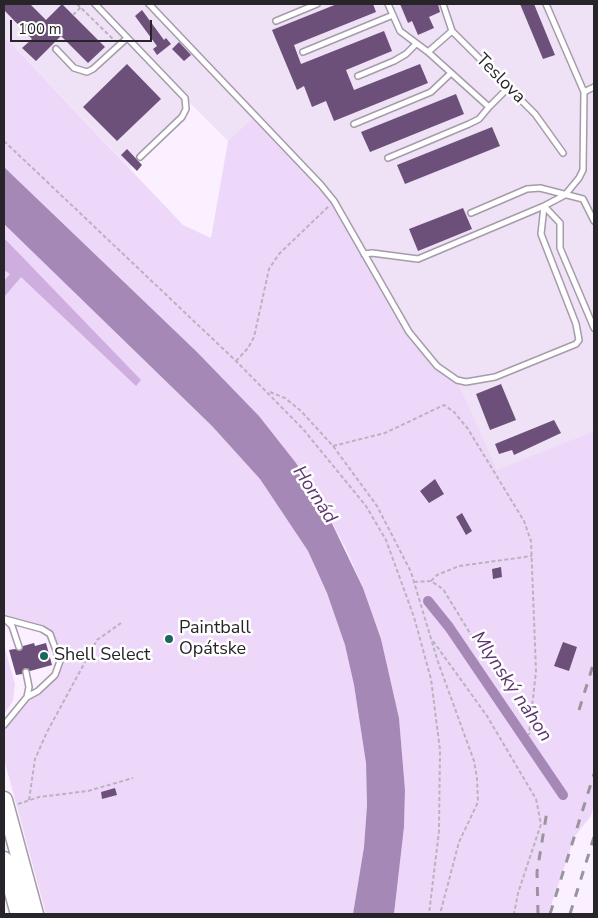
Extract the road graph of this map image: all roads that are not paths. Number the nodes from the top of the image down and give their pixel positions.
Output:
1 (94, 4) edge
2 (149, 4) edge
3 (317, 4) edge
4 (388, 4) edge
5 (443, 4) edge
6 (546, 4) edge
7 (393, 15) junction
8 (276, 21) dead end
9 (452, 31) junction
10 (127, 38) junction
11 (416, 44) junction
12 (56, 49) dead end
13 (303, 52) dead end
14 (428, 52) junction
15 (451, 73) junction
16 (358, 76) dead end
17 (509, 87) junction
18 (594, 87) edge
19 (584, 92) junction
20 (489, 107) junction
21 (354, 124) dead end
22 (563, 153) dead end
23 (140, 157) dead end
24 (388, 158) dead end
25 (565, 195) junction
26 (544, 206) junction
27 (471, 213) dead end
28 (594, 221) edge
29 (364, 254) junction
30 (594, 328) edge
31 (5, 619) edge
32 (19, 647) dead end
33 (26, 672) dead end
34 (27, 697) junction
35 (4, 725) edge
36 (5, 804) edge
37 (4, 864) edge
38 (19, 914) edge
39 (35, 914) edge

1 - 10 lane
2 - 29 lane
3 - 8 lane
4 - 7 lane
5 - 9 lane, Teslova
6 - 19 lane
7 - 11 lane
7 - 13 lane
9 - 14 lane
9 - 17 lane, Teslova
10 - 12 lane
10 - 23 lane
11 - 14 lane
11 - 16 lane
14 - 15 lane
15 - 20 lane
15 - 21 lane
17 - 20 lane
17 - 22 lane, Teslova
18 - 19 lane
19 - 25 lane
20 - 24 lane
25 - 26 lane
25 - 27 lane
25 - 28 lane
26 - 29 lane
26 - 29 lane
26 - 30 lane
31 - 32 lane
31 - 34 lane
33 - 34 lane
34 - 35 lane
36 - 39 highway
37 - 38 highway

